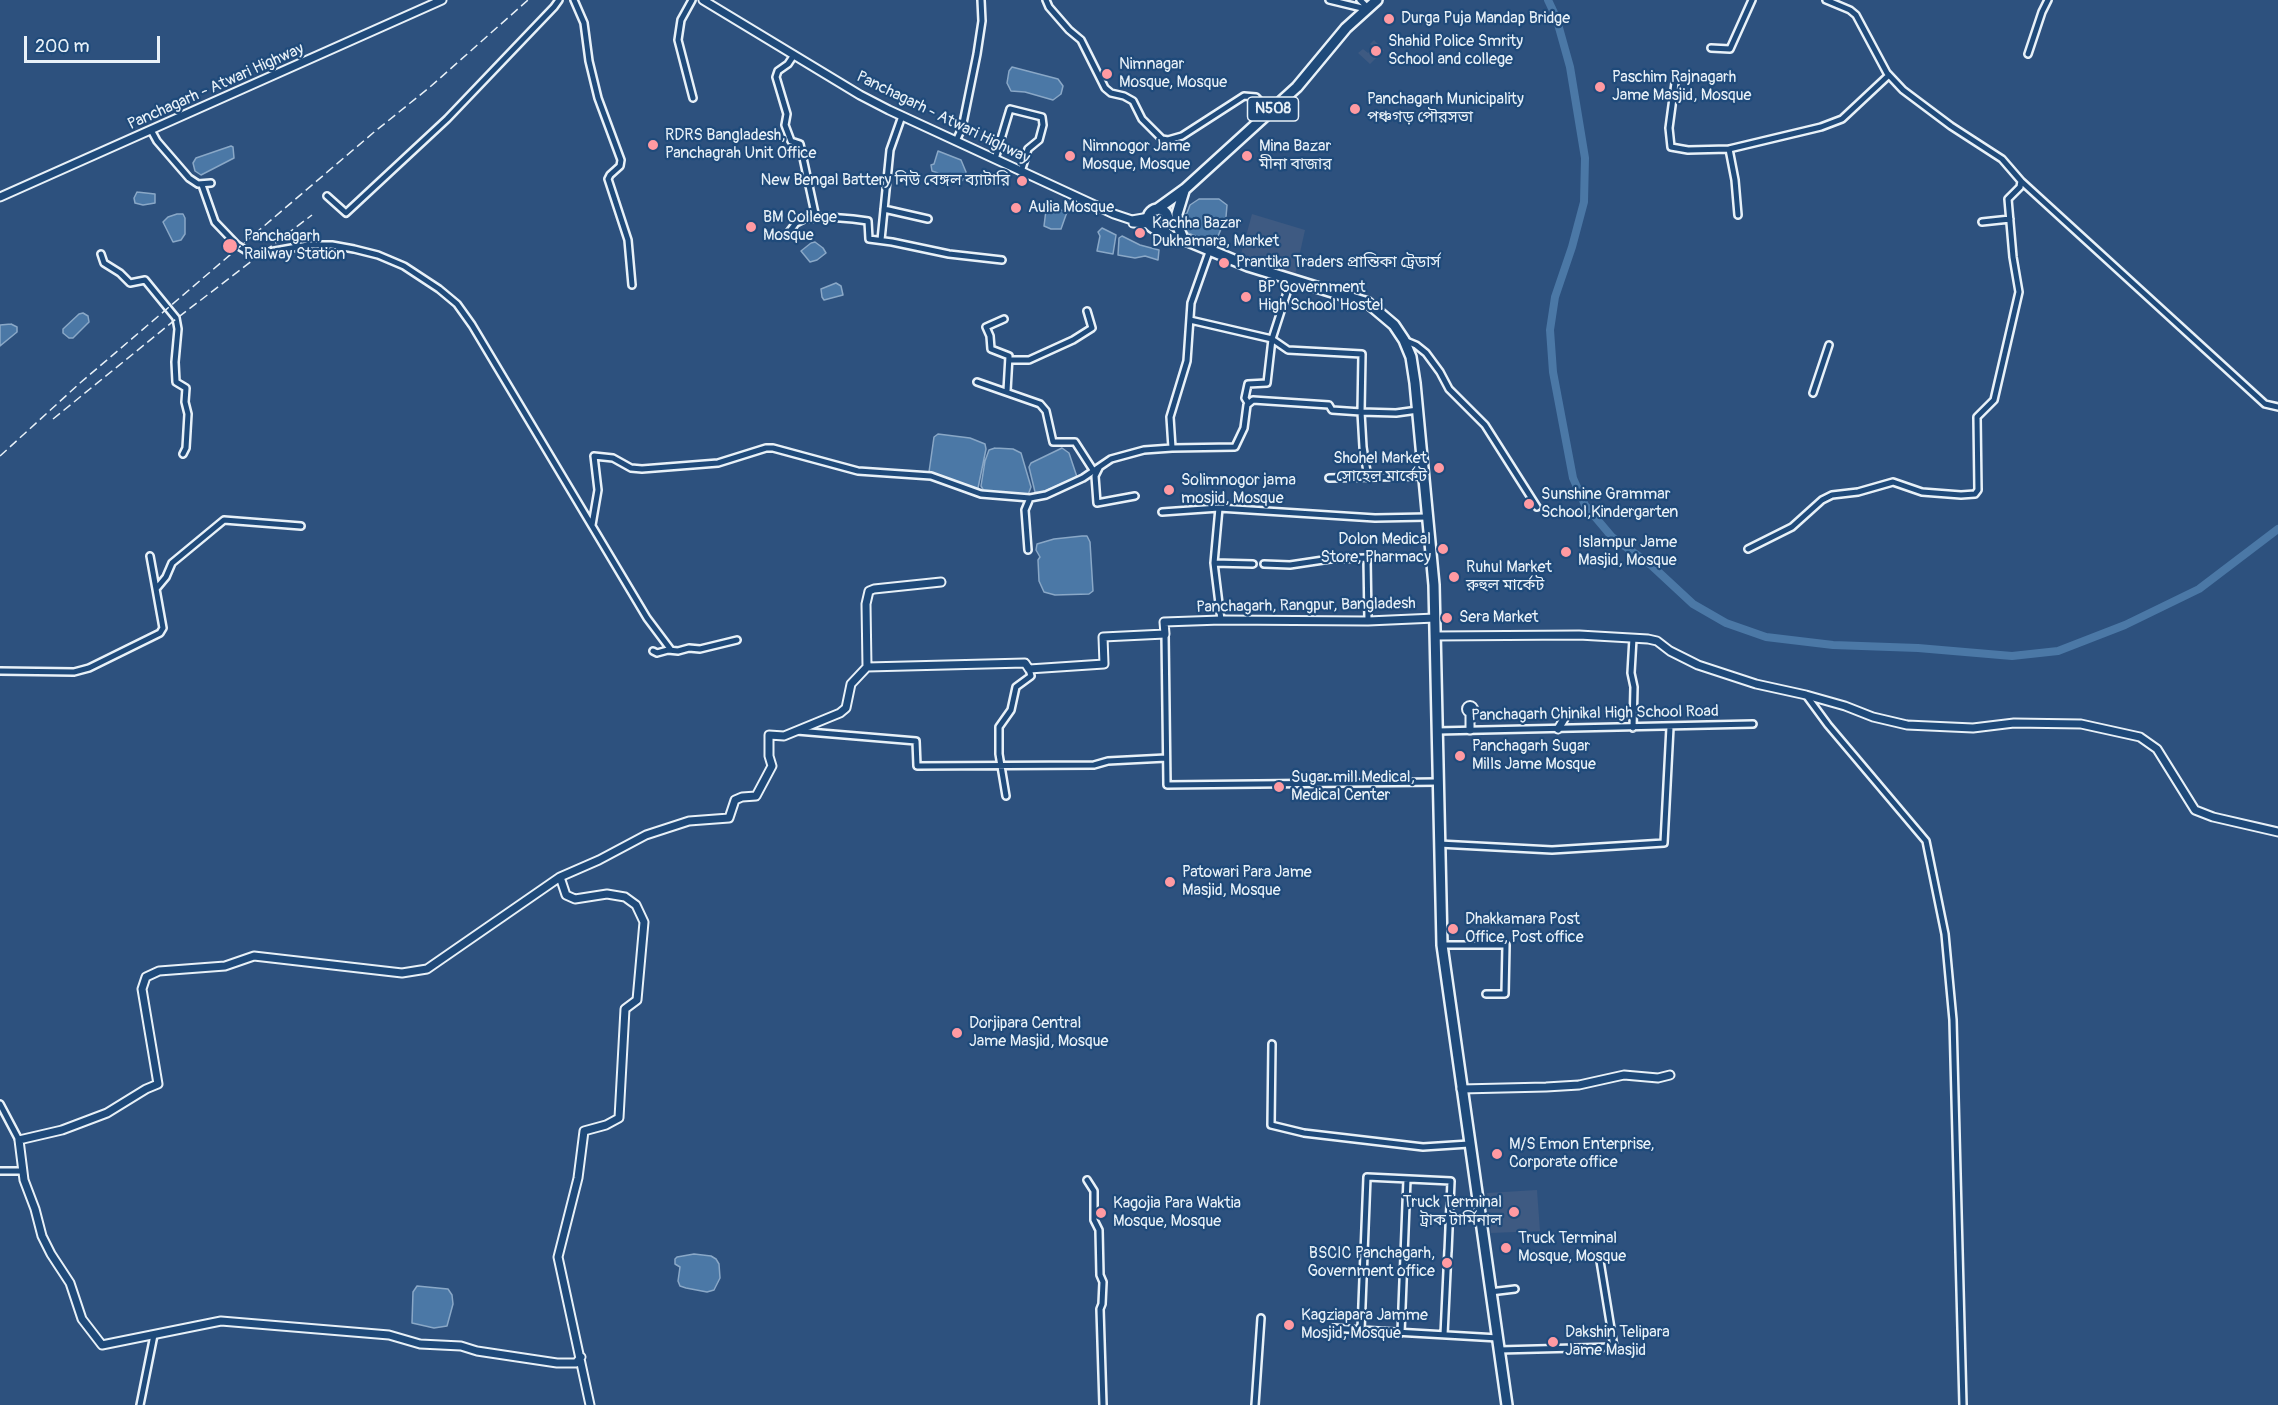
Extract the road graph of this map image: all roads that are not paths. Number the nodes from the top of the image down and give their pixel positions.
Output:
1 (442, 0) edge
2 (559, 0) edge
3 (574, 0) edge
4 (692, 0) edge
5 (703, 0) edge
6 (981, 0) edge
7 (1046, 0) edge
8 (1329, 0) edge
9 (1360, 0) edge
10 (1377, 0) edge
11 (1745, 0) edge
12 (1826, 0) edge
13 (1846, 0) edge
14 (2048, 0) edge
15 (1752, 2) edge
16 (1367, 9) junction
17 (1850, 10) junction
18 (1711, 48) dead end
19 (2028, 54) dead end
20 (794, 55) junction
21 (1889, 75) junction
22 (1675, 83) dead end
23 (693, 98) dead end
24 (1270, 112) junction
25 (902, 116) junction
26 (151, 130) junction
27 (957, 141) junction
28 (1729, 149) junction
29 (995, 159) junction
30 (1021, 172) junction
31 (2021, 180) junction
32 (211, 183) dead end
33 (202, 185) junction
34 (1185, 189) junction
35 (327, 196) dead end
36 (0, 197) edge
37 (1168, 203) junction
38 (884, 209) junction
39 (1167, 214) junction
40 (1738, 215) dead end
41 (1152, 217) junction
42 (816, 218) junction
43 (928, 219) dead end
44 (2010, 219) junction
45 (1982, 222) dead end
46 (1163, 231) junction
47 (789, 232) dead end
48 (1182, 236) junction
49 (881, 240) junction
50 (1209, 252) junction
51 (101, 254) dead end
52 (1002, 260) dead end
53 (1291, 280) junction
54 (632, 285) dead end
55 (1087, 311) dead end
56 (1004, 319) dead end
57 (1190, 320) junction
58 (1272, 339) junction
59 (1404, 340) junction
60 (1829, 345) dead end
61 (1009, 360) junction
62 (977, 382) dead end
63 (1007, 391) junction
64 (1813, 393) dead end
65 (1248, 403) junction
66 (2278, 407) edge
67 (1418, 410) junction
68 (1361, 412) junction
69 (1172, 448) junction
70 (183, 454) dead end
71 (1099, 467) junction
72 (1093, 470) junction
73 (1424, 476) junction
74 (1329, 478) dead end
75 (1368, 478) junction
76 (1136, 496) dead end
77 (1030, 498) junction
78 (1537, 507) dead end
79 (1219, 508) junction
80 (1162, 512) dead end
81 (1429, 517) junction
82 (301, 525) dead end
83 (592, 525) junction
84 (1749, 549) dead end
85 (1028, 550) dead end
86 (150, 556) dead end
87 (1214, 563) junction
88 (1253, 564) dead end
89 (1264, 564) dead end
90 (941, 582) dead end
91 (156, 590) junction
92 (1435, 618) junction
93 (1221, 620) junction
94 (1368, 621) junction
95 (1165, 634) junction
96 (1435, 636) junction
97 (1633, 638) junction
98 (737, 639) dead end
99 (670, 650) junction
100 (653, 651) dead end
101 (867, 667) junction
102 (1029, 669) junction
103 (0, 671) edge
104 (1806, 695) junction
105 (1470, 713) dead end
106 (1567, 714) dead end
107 (1753, 724) dead end
108 (1670, 726) junction
109 (1633, 728) junction
110 (1558, 729) junction
111 (1470, 730) junction
112 (795, 731) junction
113 (1437, 731) junction
114 (1166, 758) junction
115 (1000, 764) junction
116 (1438, 782) junction
117 (1006, 796) dead end
118 (2278, 832) edge
119 (1439, 844) junction
120 (560, 877) junction
121 (1442, 945) junction
122 (1486, 994) dead end
123 (1272, 1044) dead end
124 (1670, 1075) dead end
125 (1461, 1089) junction
126 (0, 1104) edge
127 (19, 1140) junction
128 (1469, 1144) junction
129 (0, 1171) edge
130 (23, 1171) junction
131 (1407, 1179) junction
132 (1087, 1180) dead end
133 (1600, 1261) dead end
134 (1515, 1289) dead end
135 (1490, 1292) junction
136 (1261, 1318) dead end
137 (1334, 1328) dead end
138 (1361, 1330) junction
139 (1401, 1333) junction
140 (153, 1335) junction
141 (1444, 1335) junction
142 (1498, 1338) junction
143 (1499, 1350) junction
144 (581, 1357) junction
145 (140, 1405) edge
146 (590, 1405) edge
147 (1103, 1405) edge
148 (1255, 1405) edge
149 (1507, 1405) edge
150 (1963, 1405) edge

1 - 26 street, Panchagarh - Atwari Highway
2 - 35 street
3 - 54 street
4 - 23 street
5 - 20 street, Panchagarh - Atwari Highway
6 - 27 street
7 - 24 street
8 - 16 street
9 - 16 street
10 - 16 highway, N508
11 - 15 street
12 - 17 street
13 - 17 street
14 - 19 street
15 - 18 street
16 - 24 highway, N508
17 - 21 street
20 - 25 street, Panchagarh - Atwari Highway
20 - 42 street
21 - 28 street
21 - 31 street
22 - 28 street
24 - 34 highway, N508
25 - 27 street, Panchagarh - Atwari Highway
25 - 38 street
26 - 33 street
26 - 36 street, Panchagarh - Atwari Highway
27 - 29 street, Panchagarh - Atwari Highway
28 - 40 street
29 - 30 street, Panchagarh - Atwari Highway
29 - 30 street
30 - 41 street, Panchagarh - Atwari Highway
31 - 44 street
31 - 66 street
32 - 33 street
33 - 83 street
34 - 37 highway, N508
34 - 48 highway
37 - 39 highway
37 - 41 highway
38 - 43 street
38 - 49 street
39 - 41 highway
39 - 46 highway
41 - 46 highway
42 - 47 street
42 - 49 street
44 - 45 street
44 - 84 street
46 - 48 highway
48 - 50 highway
49 - 52 street
50 - 53 highway
50 - 57 street
51 - 70 street
53 - 58 street
53 - 59 highway
55 - 61 street
56 - 61 street
57 - 58 street
57 - 69 street
58 - 65 street
58 - 68 street
59 - 67 highway
59 - 78 street
60 - 64 street
61 - 63 street
62 - 63 street
63 - 72 street
65 - 68 street
65 - 69 street
67 - 68 street
67 - 73 highway
68 - 75 street
69 - 71 street
71 - 72 street
71 - 76 street
72 - 77 street
73 - 75 street
73 - 81 highway
74 - 75 street
77 - 83 street
77 - 85 street
79 - 80 street
79 - 81 street
79 - 87 street
81 - 92 highway
82 - 91 street
83 - 99 street
86 - 91 street
87 - 88 street
87 - 93 street
89 - 94 street
90 - 101 street
91 - 103 street
92 - 94 street, Panchagarh, Rangpur, Bangladesh
92 - 96 highway
93 - 94 street, Panchagarh, Rangpur, Bangladesh
93 - 95 street, Panchagarh, Rangpur, Bangladesh
95 - 102 street
95 - 114 street
96 - 97 street
96 - 113 highway
97 - 104 street
97 - 109 street
98 - 99 street
99 - 100 street
101 - 102 street
101 - 112 street
102 - 115 street
104 - 118 street
104 - 150 street
105 - 111 street
106 - 110 street
107 - 108 street, Panchagarh Chinikal High School Road
108 - 109 street, Panchagarh Chinikal High School Road
108 - 119 street
109 - 110 street, Panchagarh Chinikal High School Road
110 - 111 street, Panchagarh Chinikal High School Road
111 - 113 street, Panchagarh Chinikal High School Road
112 - 115 street
112 - 120 street
113 - 116 highway
114 - 115 street
114 - 116 street
115 - 117 street
116 - 119 highway
119 - 121 highway
120 - 127 street
120 - 144 street
121 - 122 street
121 - 125 highway
123 - 128 street
124 - 125 street
125 - 128 highway
126 - 127 street
127 - 130 street
128 - 135 highway
129 - 130 street
130 - 140 street
131 - 138 street
131 - 139 street
131 - 141 street
132 - 147 street
133 - 143 street
134 - 135 street
135 - 142 highway
136 - 148 street
137 - 138 street
138 - 139 street
139 - 141 street
140 - 144 street
140 - 145 street
141 - 142 street
142 - 143 highway
143 - 149 highway
144 - 146 street

